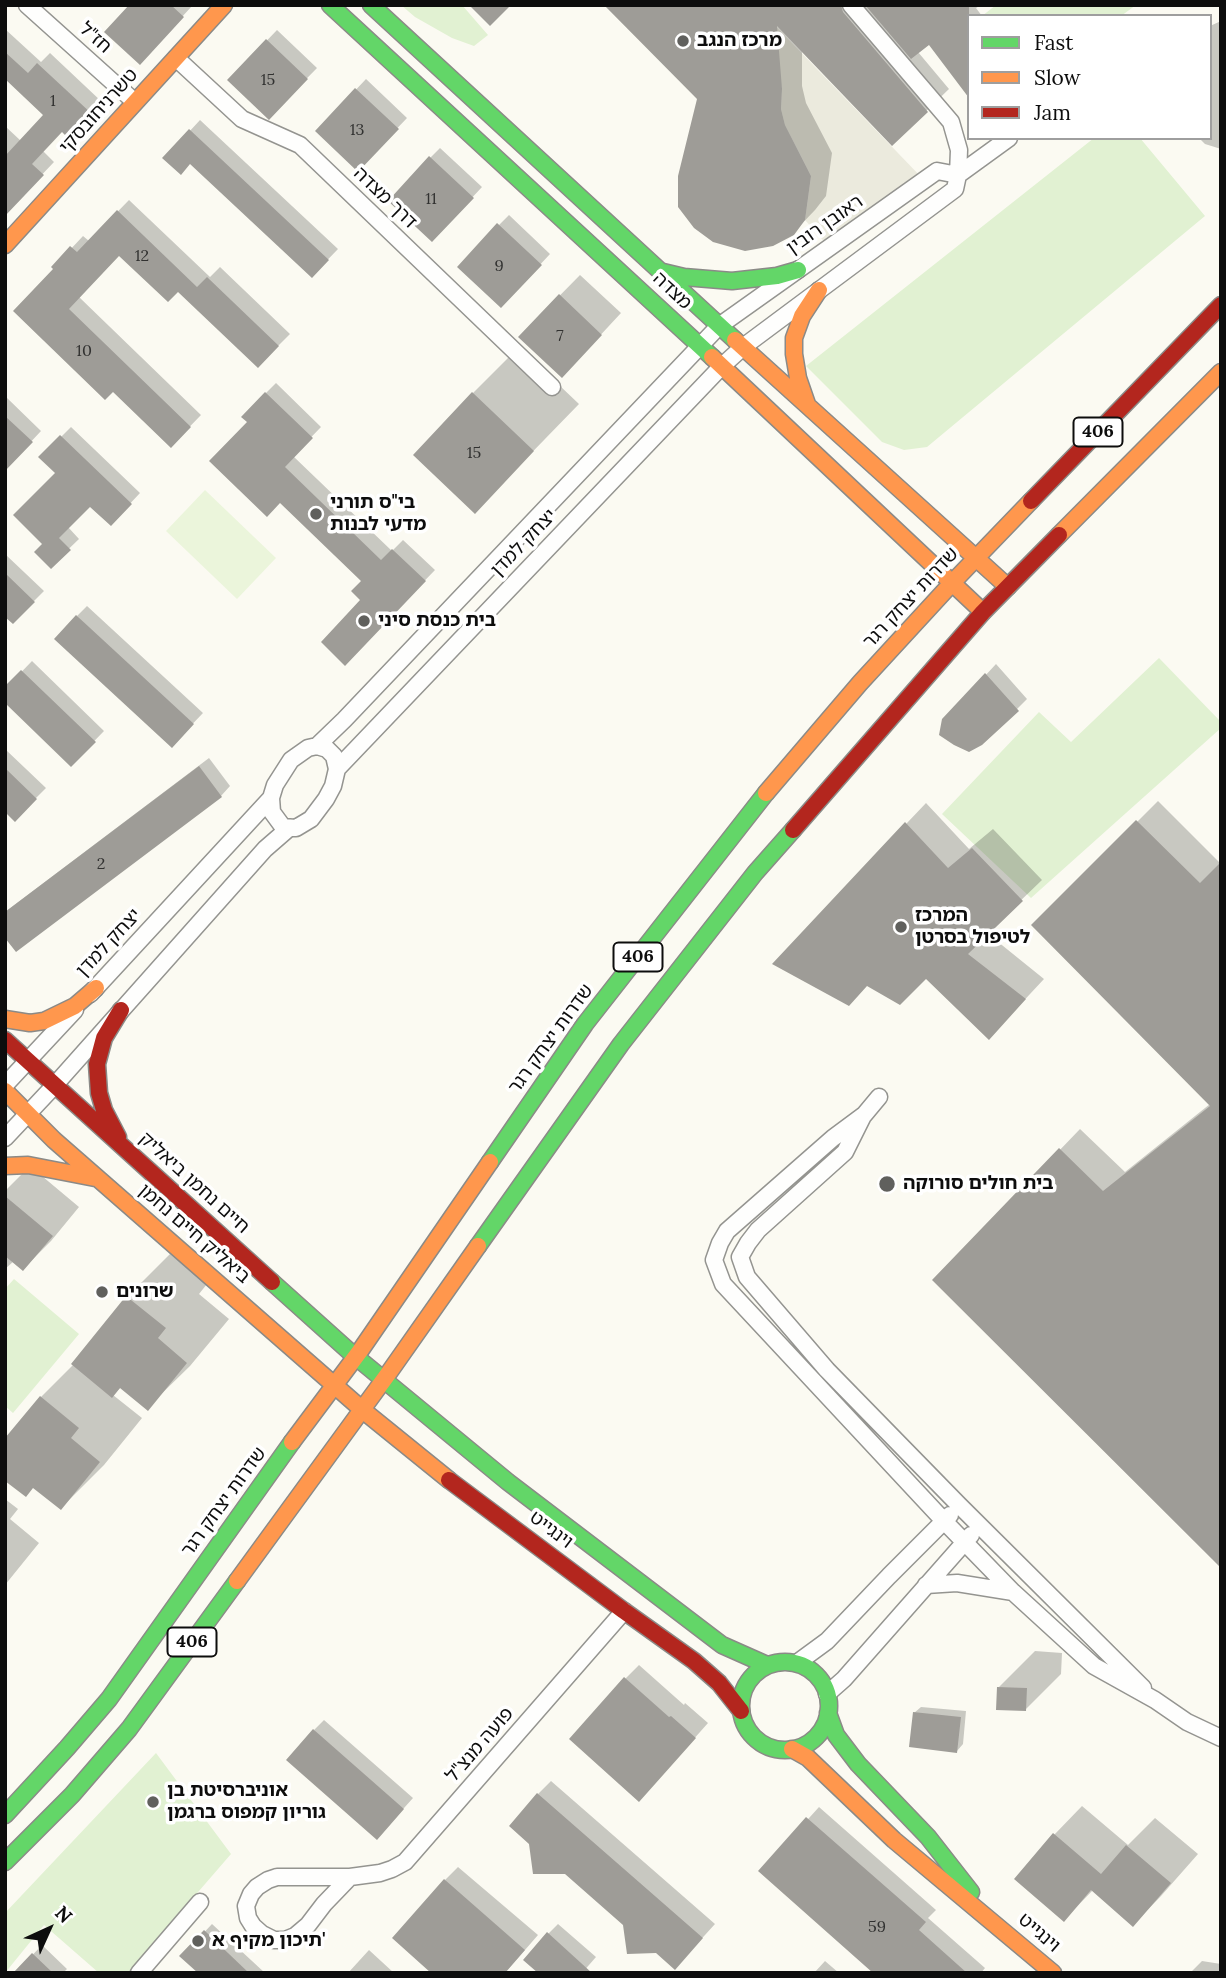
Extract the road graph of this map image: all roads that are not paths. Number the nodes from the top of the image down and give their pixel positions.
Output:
1 (27, 5) edge
2 (224, 5) edge
3 (330, 5) edge
4 (371, 5) edge
5 (851, 5) edge
6 (176, 58) junction
7 (135, 102) junction
8 (1006, 140) edge
9 (958, 175) junction
10 (5, 245) edge
11 (798, 270) junction
12 (661, 271) junction
13 (819, 290) junction
14 (1221, 305) edge
15 (719, 326) junction
16 (699, 345) junction
17 (743, 347) junction
18 (721, 367) junction
19 (1221, 372) edge
20 (552, 387) dead end
21 (808, 407) junction
22 (976, 558) junction
23 (952, 583) junction
24 (1008, 587) junction
25 (983, 612) junction
26 (317, 746) junction
27 (337, 769) junction
28 (271, 798) junction
29 (288, 829) junction
30 (96, 988) junction
31 (121, 1010) junction
32 (5, 1019) edge
33 (5, 1040) edge
34 (28, 1060) junction
35 (5, 1085) edge
36 (54, 1086) junction
37 (5, 1091) edge
38 (879, 1097) dead end
39 (28, 1115) junction
40 (864, 1115) junction
41 (5, 1138) edge
42 (127, 1152) junction
43 (5, 1166) edge
44 (99, 1178) junction
45 (356, 1357) junction
46 (384, 1378) junction
47 (334, 1384) junction
48 (362, 1409) junction
49 (959, 1505) junction
50 (944, 1521) junction
51 (980, 1525) junction
52 (965, 1543) junction
53 (926, 1585) junction
54 (1013, 1592) junction
55 (624, 1611) junction
56 (797, 1663) junction
57 (766, 1665) junction
58 (827, 1694) junction
59 (1155, 1700) junction
60 (741, 1711) junction
61 (828, 1713) junction
62 (1221, 1738) edge
63 (792, 1749) junction
64 (5, 1815) edge
65 (5, 1862) edge
66 (350, 1877) junction
67 (200, 1902) dead end
68 (997, 1924) junction
69 (139, 1973) edge
70 (1053, 1973) edge

1 - 7 street, חז"ל
2 - 6 main road, טשרניחובסקי
3 - 16 main road, מצדה
4 - 12 main road, מצדה
5 - 9 street
6 - 7 main road, טשרניחובסקי
6 - 20 street, דרך מצדה
7 - 10 main road, טשרניחובסקי
8 - 9 street, ראובן רובין
9 - 11 street, ראובן רובין
9 - 13 street, ראובן רובין
11 - 12 main road
11 - 15 street, ראובן רובין
12 - 15 main road, מצדה
13 - 17 street, ראובן רובין
13 - 21 main road
14 - 22 main road, שדרות יצחק רגר / 406
15 - 16 street, יצחק למדן
15 - 17 main road, מצדה
16 - 18 main road, מצדה
16 - 26 street, יצחק למדן
17 - 18 street, יצחק למדן
17 - 21 main road, מצדה
18 - 23 main road, מצדה
18 - 27 street, יצחק למדן
19 - 24 main road, 406
21 - 22 main road, מצדה
22 - 23 main road, שדרות יצחק רגר / 406
22 - 24 main road, מצדה
23 - 25 main road, מצדה
23 - 45 main road, שדרות יצחק רגר / 406
24 - 25 main road, 406
25 - 46 main road, 406
26 - 27 street
26 - 28 street
27 - 29 street
28 - 29 street
28 - 30 street, יצחק למדן
29 - 31 street
30 - 32 main road
30 - 34 street, יצחק למדן
31 - 36 street
31 - 42 main road
33 - 34 main road, חיים נחמן ביאליק
34 - 35 street, יצחק למדן
34 - 36 main road, חיים נחמן ביאליק
36 - 39 street
36 - 42 main road, חיים נחמן ביאליק
37 - 39 main road
38 - 40 street
39 - 41 street
39 - 44 main road, ביאליק חיים נחמן
40 - 49 street
40 - 50 street
42 - 45 main road, חיים נחמן ביאליק
43 - 44 main road
44 - 47 main road, ביאליק חיים נחמן
45 - 46 main road, וינגייט
45 - 47 main road, שדרות יצחק רגר / 406
46 - 48 main road, 406
46 - 57 main road, וינגייט
47 - 48 main road, וינגייט
47 - 64 main road, שדרות יצחק רגר / 406
48 - 55 main road, וינגייט
48 - 65 main road, 406
49 - 50 street
49 - 51 street
50 - 52 street
50 - 56 street
51 - 52 street
51 - 59 street
52 - 53 street
52 - 54 street
53 - 54 street
53 - 58 street
54 - 59 street
55 - 60 main road, וינגייט
55 - 66 street, פועה מנצ"ל
56 - 57 main road
56 - 58 main road
57 - 60 main road
58 - 61 main road
59 - 62 street
60 - 63 main road
61 - 63 main road
61 - 68 main road, וינגייט
63 - 68 main road, וינגייט
66 - 66 street, פועה מנצ"ל
67 - 69 street
68 - 70 main road, וינגייט

